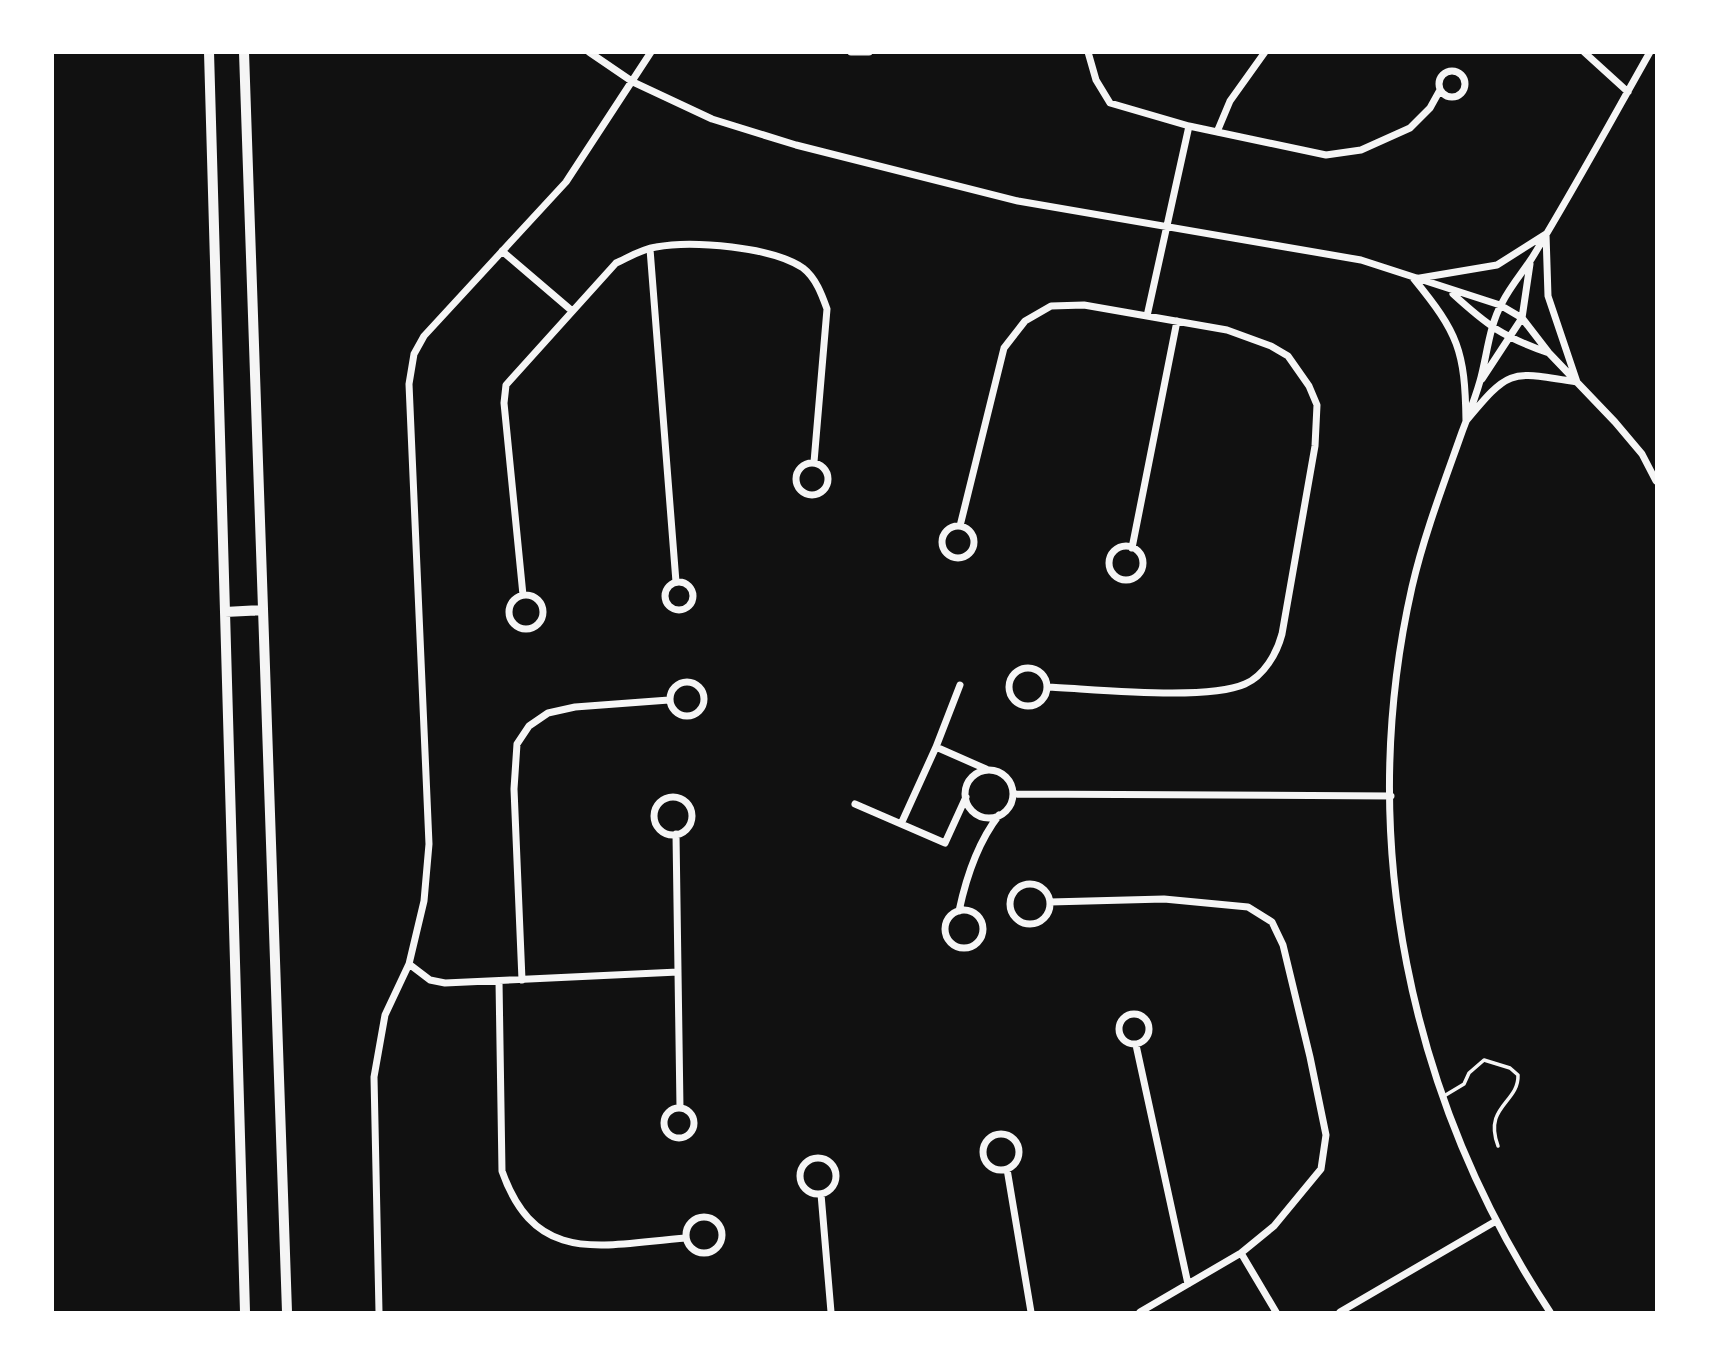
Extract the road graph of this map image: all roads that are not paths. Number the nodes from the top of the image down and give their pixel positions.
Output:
1 (209, 52) edge
2 (244, 52) edge
3 (589, 52) edge
4 (652, 52) edge
5 (851, 52) edge
6 (869, 52) edge
7 (1088, 52) edge
8 (1265, 52) edge
9 (1584, 52) edge
10 (1650, 52) edge
11 (633, 82) junction
12 (1440, 90) dead end
13 (1628, 92) junction
14 (1189, 126) junction
15 (1217, 132) junction
16 (1167, 226) junction
17 (1546, 234) junction
18 (650, 249) junction
19 (502, 251) junction
20 (1531, 259) junction
21 (1414, 279) junction
22 (1451, 292) junction
23 (1500, 305) junction
24 (571, 310) junction
25 (1147, 316) junction
26 (1522, 318) junction
27 (1177, 321) junction
28 (1493, 329) junction
29 (1510, 339) junction
30 (1549, 353) junction
31 (1480, 382) junction
32 (1577, 382) junction
33 (1466, 421) junction
34 (814, 462) junction
35 (1657, 481) edge
36 (960, 526) junction
37 (1132, 548) junction
38 (676, 582) junction
39 (523, 595) junction
40 (263, 610) junction
41 (225, 612) junction
42 (960, 685) dead end
43 (1047, 687) junction
44 (669, 700) junction
45 (936, 747) junction
46 (967, 761) junction
47 (987, 770) junction
48 (973, 776) junction
49 (1013, 793) junction
50 (1391, 796) junction
51 (965, 797) junction
52 (855, 804) dead end
53 (973, 811) junction
54 (957, 812) junction
55 (999, 816) junction
56 (987, 818) junction
57 (901, 824) junction
58 (986, 831) junction
59 (676, 834) junction
60 (1050, 902) junction
61 (959, 911) junction
62 (409, 964) junction
63 (678, 972) junction
64 (522, 980) junction
65 (499, 981) junction
66 (1136, 1045) junction
67 (1443, 1097) junction
68 (680, 1108) junction
69 (1498, 1146) dead end
70 (1007, 1170) junction
71 (821, 1194) junction
72 (1496, 1221) junction
73 (686, 1238) junction
74 (1241, 1253) junction
75 (1188, 1284) junction
76 (245, 1312) edge
77 (288, 1312) edge
78 (379, 1312) edge
79 (831, 1312) edge
80 (1031, 1312) edge
81 (1140, 1312) edge
82 (1276, 1312) edge
83 (1340, 1312) edge
84 (1550, 1312) edge

1 - 41 main road
2 - 40 main road
3 - 11 street
4 - 11 street
5 - 6 street
7 - 14 street
8 - 15 street
9 - 13 street
10 - 13 street
11 - 16 street
11 - 19 street
12 - 15 street
13 - 17 street
14 - 15 street
14 - 16 street
16 - 21 street
16 - 25 street
17 - 20 street
17 - 21 street
17 - 32 street
18 - 24 street
18 - 34 street
18 - 38 street
19 - 24 street
19 - 62 street
20 - 23 street
20 - 26 street
21 - 22 street
21 - 33 street
22 - 23 street
22 - 28 street
23 - 26 street
23 - 28 street
24 - 39 street
25 - 27 street
25 - 36 street
26 - 29 street
26 - 30 street
27 - 37 street
27 - 43 street
28 - 29 street
28 - 31 street
29 - 30 street
29 - 31 street
30 - 32 street
31 - 33 street
32 - 33 street
32 - 35 street
33 - 50 street
34 - 34 street
36 - 36 street
37 - 37 street
38 - 38 street
39 - 39 street
40 - 41 main road
40 - 77 main road
41 - 76 main road
42 - 45 street
43 - 43 street
44 - 44 street
44 - 64 street
45 - 46 street
45 - 57 street
46 - 47 street
46 - 48 street
47 - 48 street
47 - 49 street
48 - 51 street
49 - 50 street
49 - 55 street
50 - 67 street
51 - 53 street
51 - 54 street
52 - 57 street
53 - 54 street
53 - 56 street
54 - 57 street
55 - 56 street
55 - 58 street
56 - 58 street
58 - 61 street
59 - 59 street
59 - 63 street
60 - 60 street
60 - 74 street
61 - 61 street
62 - 65 street
62 - 78 street
63 - 64 street
63 - 68 street
64 - 65 street
65 - 73 street
66 - 66 street
66 - 75 street
67 - 69 lane
67 - 72 street
68 - 68 street
70 - 70 street
70 - 80 street
71 - 71 street
71 - 79 street
72 - 83 street
72 - 84 street
73 - 73 street
74 - 75 street
74 - 82 street
75 - 81 street

